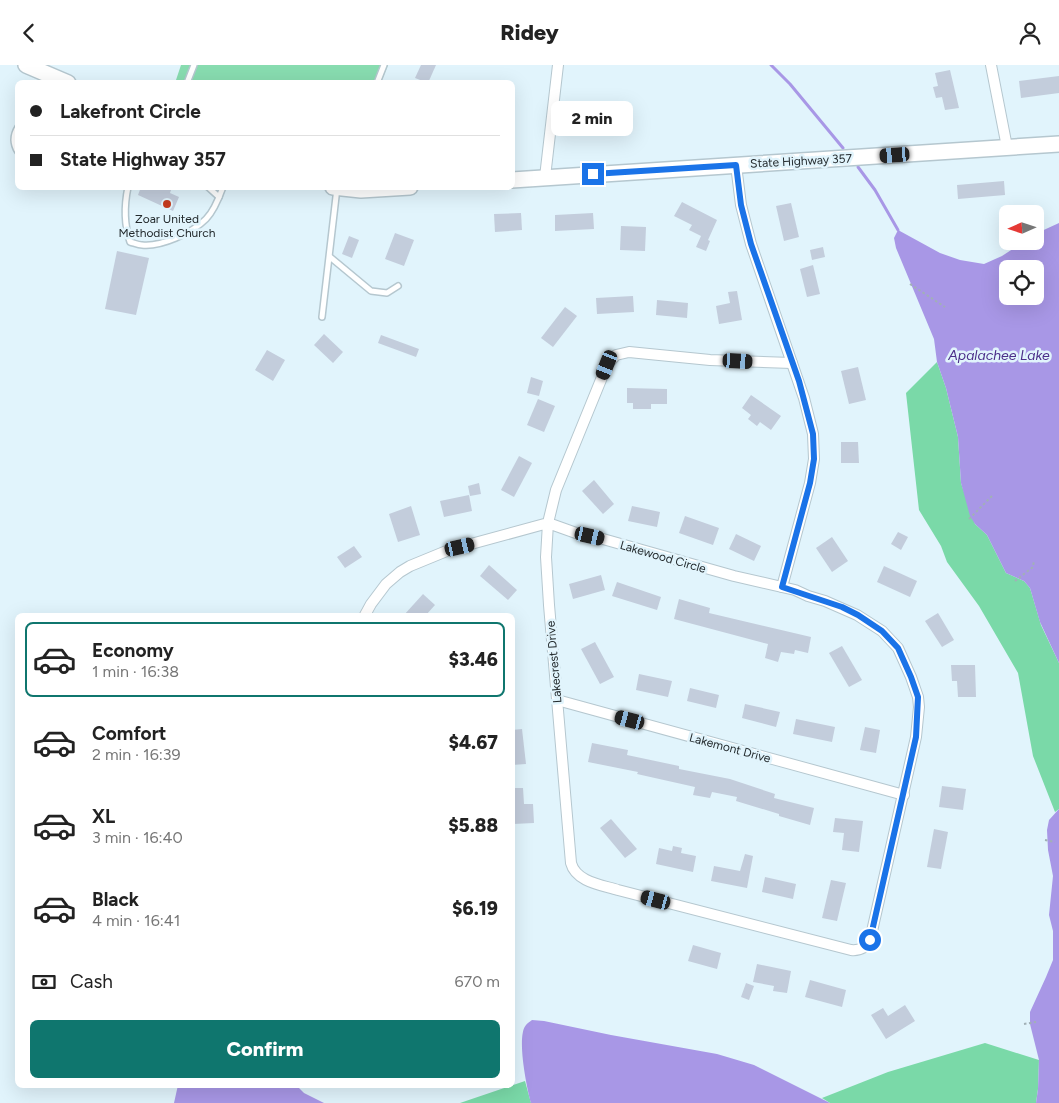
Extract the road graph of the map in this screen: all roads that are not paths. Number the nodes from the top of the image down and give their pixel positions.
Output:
1 (26, 65) edge
2 (194, 65) edge
3 (384, 65) edge
4 (558, 65) edge
5 (991, 65) edge
6 (50, 79) edge
7 (188, 80) edge
8 (378, 80) edge
9 (1059, 144) edge
10 (1007, 147) junction
11 (736, 165) junction
12 (545, 177) junction
13 (515, 180) edge
14 (127, 190) edge
15 (211, 190) edge
16 (222, 190) edge
17 (336, 190) edge
18 (219, 197) junction
19 (330, 257) junction
20 (398, 286) dead end
21 (322, 317) dead end
22 (792, 363) junction
23 (548, 523) junction
24 (782, 587) junction
25 (367, 613) edge
26 (556, 700) junction
27 (904, 795) junction
28 (851, 951) joint

1 - 6 main road
2 - 7 lane
3 - 8 lane
4 - 12 street
5 - 10 street
9 - 10 main road, State Highway 357
10 - 11 main road, State Highway 357
11 - 12 main road, State Highway 357
11 - 22 street
12 - 13 main road, State Highway 357
14 - 18 lane
15 - 18 lane
16 - 18 lane
17 - 19 lane
19 - 20 lane
19 - 21 lane
22 - 23 street, Lakecrest Drive
22 - 24 street
23 - 24 street, Lakewood Circle
23 - 25 street
23 - 26 street, Lakecrest Drive
24 - 27 street, Lakewood Circle
26 - 27 street, Lakemont Drive
26 - 28 street, Lakecrest Drive
27 - 28 street, Lakewood Circle

